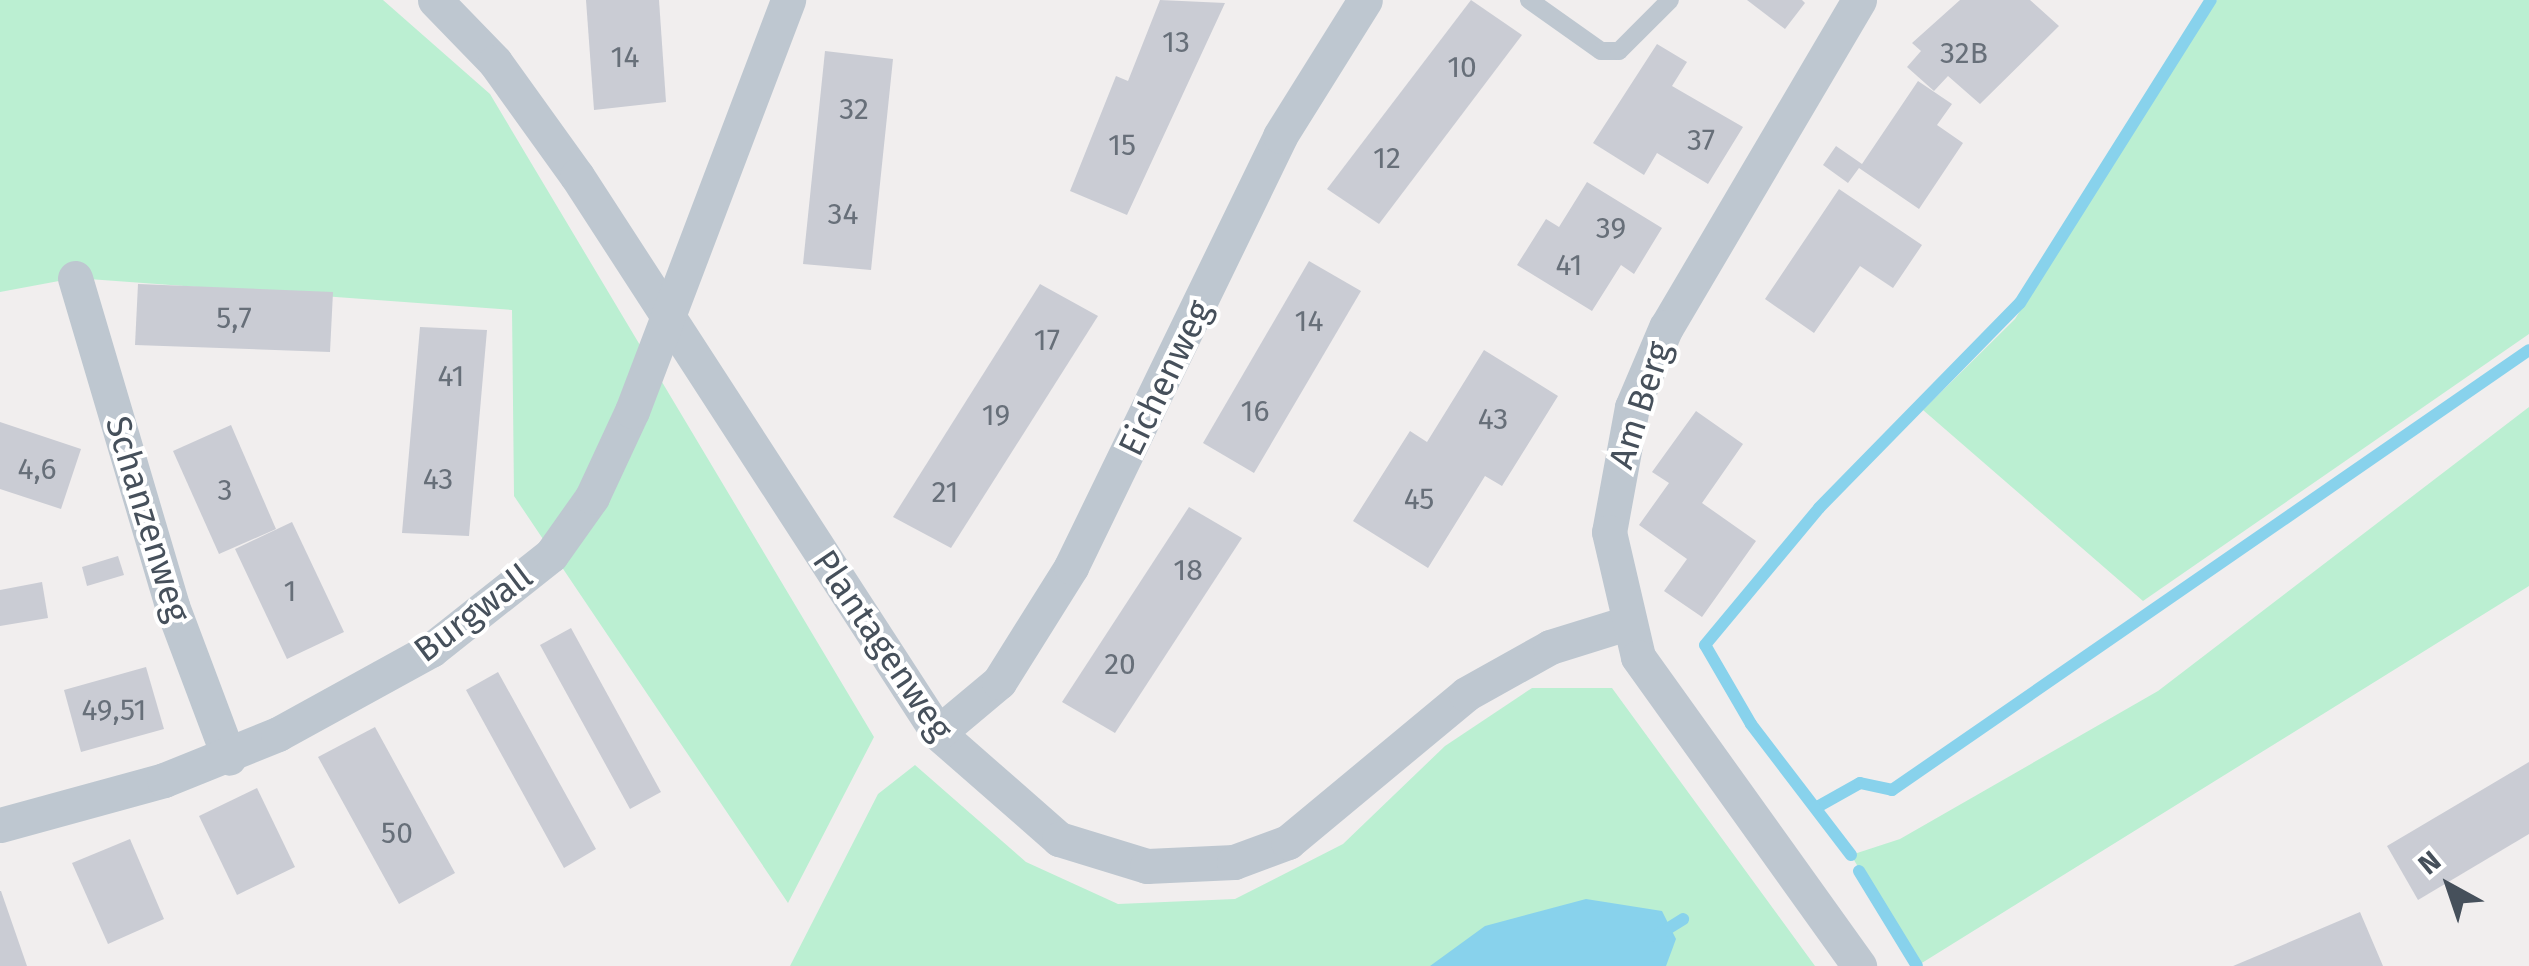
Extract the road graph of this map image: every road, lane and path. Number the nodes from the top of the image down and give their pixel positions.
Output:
1 (435, 0) edge
2 (788, 0) edge
3 (1366, 0) edge
4 (1529, 0) edge
5 (1670, 0) edge
6 (1859, 0) edge
7 (75, 278) dead end
8 (667, 319) junction
9 (1624, 624) junction
10 (938, 734) junction
11 (229, 758) junction
12 (0, 826) edge
13 (1859, 966) edge

1 - 8 street, Plantagenweg
2 - 8 street, Burgwall
3 - 10 street, Eichenweg
4 - 5 lane
6 - 9 street, Am Berg
7 - 11 street, Schanzenweg
8 - 10 street, Plantagenweg
8 - 11 street, Burgwall
9 - 10 street, Plantagenweg
9 - 13 street, Am Berg
11 - 12 street, Burgwall

